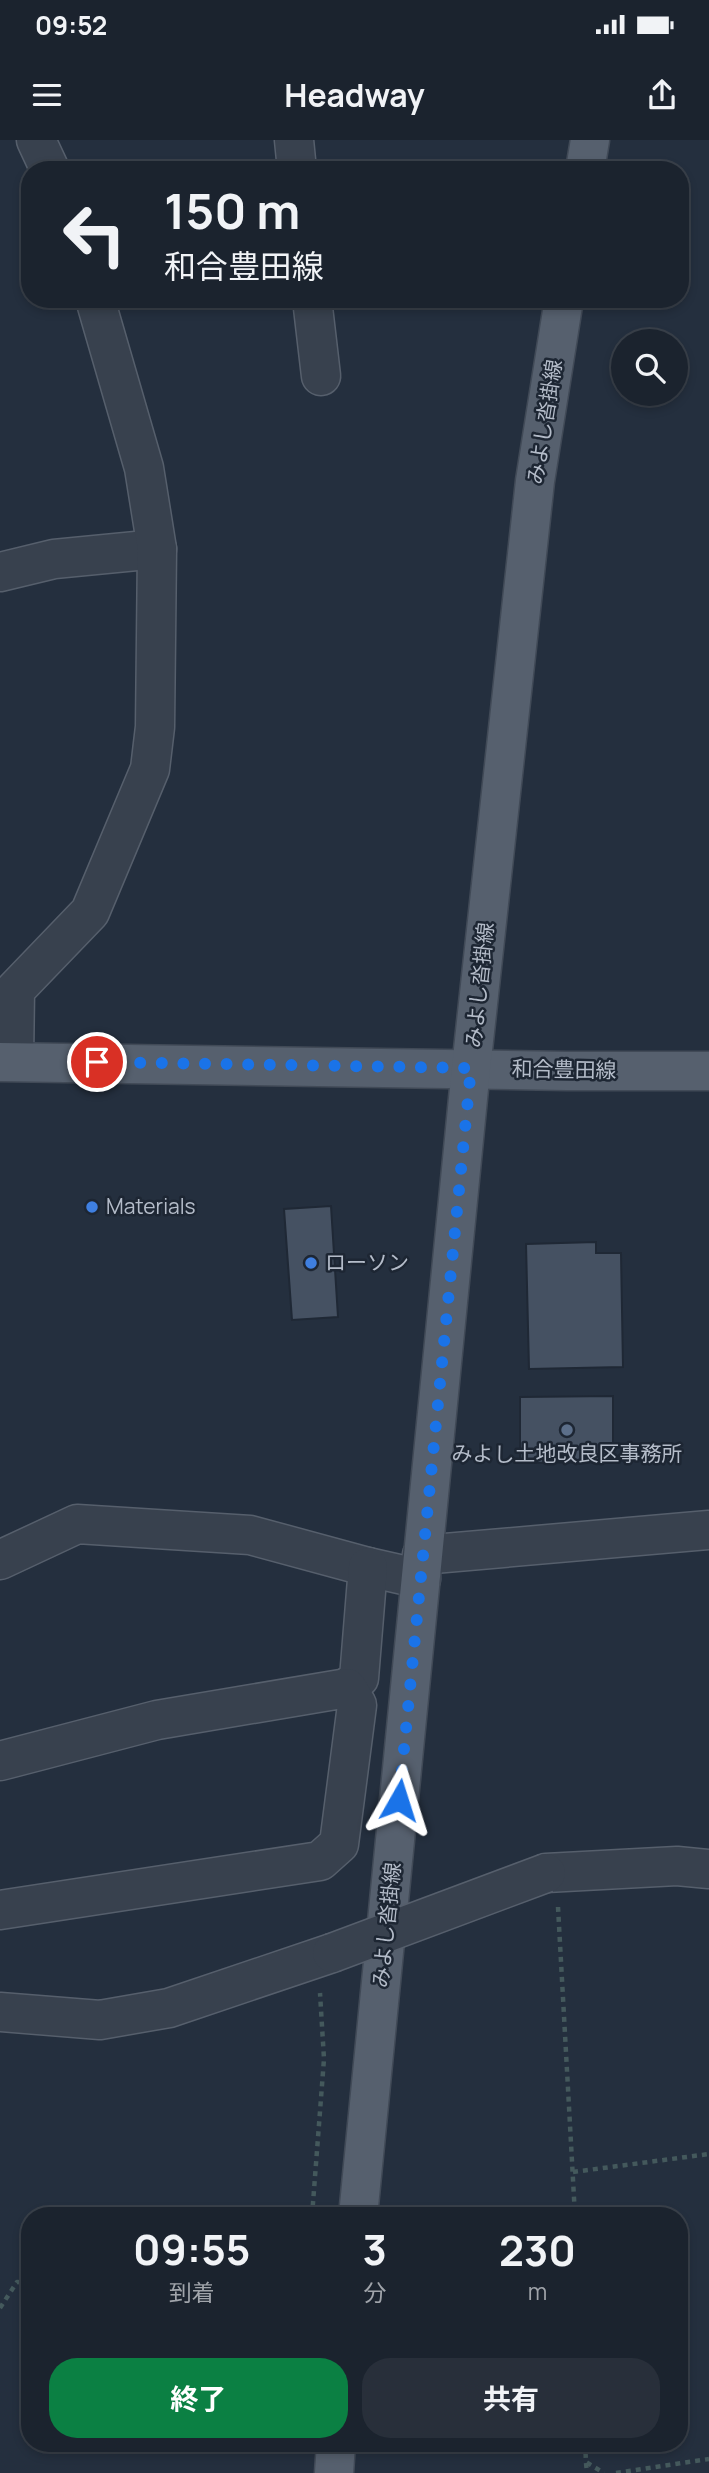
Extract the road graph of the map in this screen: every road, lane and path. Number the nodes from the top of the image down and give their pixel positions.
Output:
1 (36, 140) edge
2 (294, 140) edge
3 (590, 140) edge
4 (46, 161) edge
5 (296, 161) edge
6 (586, 161) edge
7 (98, 308) edge
8 (313, 308) edge
9 (563, 308) edge
10 (321, 376) dead end
11 (157, 550) junction
12 (0, 572) edge
13 (7, 1061) edge
14 (471, 1068) junction
15 (709, 1071) edge
16 (709, 1530) edge
17 (0, 1560) edge
18 (368, 1567) junction
19 (422, 1567) junction
20 (347, 1688) junction
21 (0, 1761) edge
22 (709, 1869) edge
23 (551, 1872) junction
24 (0, 1910) edge
25 (325, 1955) junction
26 (0, 2011) edge
27 (709, 2154) edge
28 (573, 2172) junction
29 (313, 2207) edge
30 (359, 2207) edge
31 (575, 2207) edge
32 (21, 2283) edge
33 (0, 2308) edge
34 (335, 2452) edge
35 (585, 2452) edge
36 (709, 2459) edge
37 (586, 2462) junction
38 (334, 2473) edge
39 (587, 2473) edge
40 (604, 2473) edge
41 (616, 2473) edge

1 - 4 street
2 - 5 street
3 - 6 main road
7 - 11 street
8 - 10 street
9 - 14 main road, みよし沓掛線
11 - 12 street
11 - 13 street
13 - 14 main road, 和合豊田線
14 - 15 main road, 和合豊田線
14 - 19 main road, みよし沓掛線
16 - 19 street
17 - 18 street
18 - 19 street
18 - 20 street
19 - 30 main road, みよし沓掛線
20 - 21 street
20 - 24 street
22 - 23 street
23 - 25 street, bridge
23 - 28 path
25 - 26 street
25 - 29 path
27 - 28 path
28 - 31 path
32 - 33 path
34 - 38 main road
35 - 37 path
36 - 41 path
37 - 39 path
37 - 40 path

